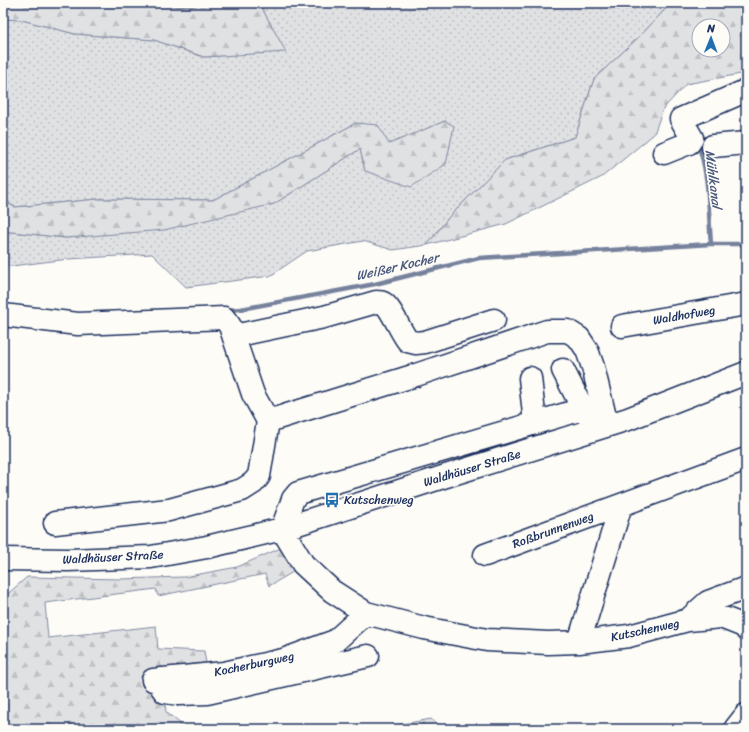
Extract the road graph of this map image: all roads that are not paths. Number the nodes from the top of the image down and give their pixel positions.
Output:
1 (745, 91) dead end
2 (746, 143) edge
3 (713, 146) dead end
4 (664, 153) dead end
5 (746, 304) edge
6 (3, 315) edge
7 (494, 320) dead end
8 (622, 326) dead end
9 (234, 336) junction
10 (563, 370) dead end
11 (746, 373) edge
12 (530, 378) dead end
13 (584, 411) junction
14 (268, 421) junction
15 (536, 423) junction
16 (603, 427) junction
17 (746, 459) edge
18 (621, 505) junction
19 (55, 523) dead end
20 (282, 529) junction
21 (485, 555) dead end
22 (3, 559) edge
23 (746, 588) edge
24 (366, 613) junction
25 (688, 620) junction
26 (746, 629) edge
27 (579, 642) junction
28 (368, 656) dead end
29 (746, 714) edge
30 (735, 729) edge

1 - 4 street
2 - 3 street
5 - 8 street, Waldhofweg
6 - 9 street
7 - 9 street
9 - 14 street
10 - 13 street
11 - 16 street, Waldhäuser Straße
12 - 15 street
13 - 15 street
13 - 16 street
14 - 16 street
14 - 19 street
15 - 20 street
16 - 20 street, Waldhäuser Straße
17 - 18 street, Roßbrunnenweg
18 - 21 street, Roßbrunnenweg
18 - 27 street
20 - 22 street, Waldhäuser Straße
20 - 24 street, Kutschenweg
23 - 25 street, Kutschenweg
24 - 27 street, Kutschenweg
24 - 28 street, Kocherburgweg
25 - 26 street, Kutschenweg
25 - 27 street, Kutschenweg
29 - 30 street

